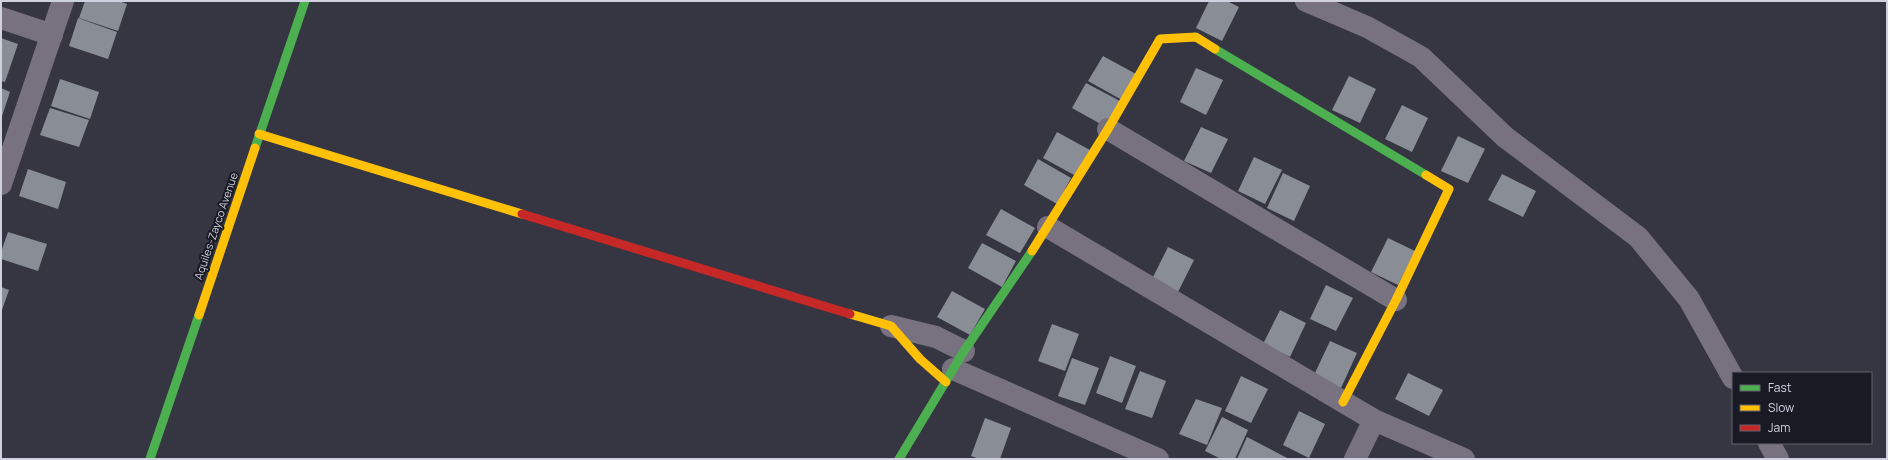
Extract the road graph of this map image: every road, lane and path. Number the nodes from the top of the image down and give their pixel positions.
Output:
1 (63, 1) edge
2 (305, 1) edge
3 (1306, 1) edge
4 (1, 18) edge
5 (52, 35) junction
6 (1108, 129) junction
7 (259, 134) junction
8 (7, 149) edge
9 (1, 184) edge
10 (1048, 227) junction
11 (1396, 300) junction
12 (891, 326) junction
13 (954, 367) junction
14 (1732, 376) edge
15 (1344, 402) junction
16 (1374, 420) junction
17 (1770, 444) edge
18 (150, 459) edge
19 (899, 459) edge
20 (1158, 459) edge
21 (1355, 459) edge
22 (1464, 459) edge
23 (1778, 459) edge

1 - 5 street
2 - 7 main road, Aquiles-Zayco Avenue
3 - 14 street
4 - 5 street
5 - 8 street
6 - 10 main road
6 - 11 street
6 - 11 main road
7 - 12 main road
7 - 18 main road, Aquiles-Zayco Avenue
8 - 9 street
10 - 13 main road
10 - 15 street
11 - 15 main road
12 - 13 main road
12 - 13 street
13 - 19 main road
13 - 20 street
15 - 16 street
16 - 21 street
16 - 22 street
17 - 23 street

